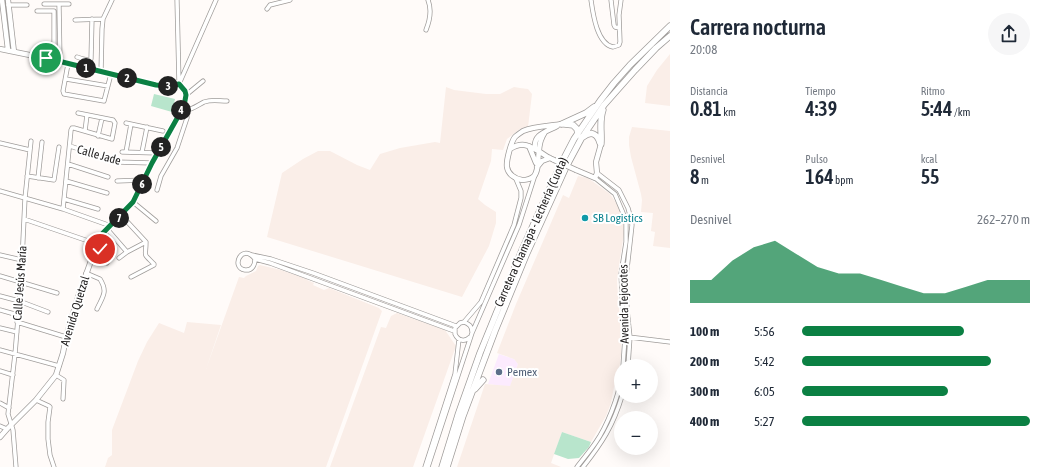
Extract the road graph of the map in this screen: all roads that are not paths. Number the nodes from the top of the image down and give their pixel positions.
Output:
1 (2, 0) edge
2 (14, 0) edge
3 (112, 0) edge
4 (177, 0) edge
5 (216, 0) edge
6 (290, 0) edge
7 (428, 0) edge
8 (591, 0) edge
9 (611, 0) edge
10 (621, 0) edge
11 (8, 3) edge
12 (44, 4) dead end
13 (59, 4) junction
14 (69, 4) dead end
15 (15, 5) junction
16 (27, 5) dead end
17 (267, 9) dead end
18 (38, 11) dead end
19 (54, 11) junction
20 (59, 11) junction
21 (92, 19) junction
22 (104, 19) junction
23 (74, 20) dead end
24 (670, 26) edge
25 (619, 28) junction
26 (426, 30) dead end
27 (670, 36) edge
28 (0, 49) edge
29 (39, 49) dead end
30 (8, 50) junction
31 (14, 52) junction
32 (54, 52) junction
33 (77, 57) dead end
34 (83, 59) junction
35 (54, 60) junction
36 (60, 62) junction
37 (68, 64) junction
38 (80, 67) junction
39 (101, 72) junction
40 (111, 74) junction
41 (66, 78) junction
42 (203, 80) dead end
43 (179, 84) junction
44 (108, 86) junction
45 (186, 95) junction
46 (226, 102) dead end
47 (602, 103) junction
48 (185, 108) junction
49 (78, 113) dead end
50 (87, 115) junction
51 (102, 118) junction
52 (126, 123) dead end
53 (131, 124) junction
54 (562, 124) junction
55 (146, 127) junction
56 (85, 131) junction
57 (163, 131) dead end
58 (98, 136) junction
59 (579, 137) junction
60 (30, 141) dead end
61 (42, 142) dead end
62 (0, 143) edge
63 (601, 144) junction
64 (59, 146) dead end
65 (70, 146) junction
66 (529, 146) junction
67 (510, 149) junction
68 (30, 150) junction
69 (537, 150) junction
70 (142, 152) junction
71 (157, 153) junction
72 (552, 159) junction
73 (152, 163) junction
74 (68, 164) junction
75 (537, 168) junction
76 (535, 175) junction
77 (27, 176) junction
78 (596, 176) junction
79 (108, 177) dead end
80 (38, 178) junction
81 (516, 179) junction
82 (144, 180) junction
83 (66, 181) junction
84 (117, 181) dead end
85 (157, 190) dead end
86 (0, 191) edge
87 (107, 194) dead end
88 (25, 198) junction
89 (64, 199) junction
90 (133, 202) junction
91 (63, 209) junction
92 (98, 209) dead end
93 (121, 215) junction
94 (24, 219) junction
95 (156, 222) dead end
96 (109, 228) junction
97 (146, 242) junction
98 (96, 247) junction
99 (127, 252) junction
100 (251, 254) junction
101 (0, 255) edge
102 (119, 258) dead end
103 (255, 259) junction
104 (22, 260) junction
105 (107, 263) dead end
106 (86, 273) junction
107 (0, 276) edge
108 (131, 277) dead end
109 (21, 282) junction
110 (57, 293) dead end
111 (0, 296) edge
112 (19, 301) junction
113 (97, 309) dead end
114 (0, 310) edge
115 (48, 312) dead end
116 (18, 315) junction
117 (17, 322) junction
118 (464, 322) junction
119 (456, 326) junction
120 (0, 328) edge
121 (454, 331) junction
122 (495, 331) junction
123 (16, 332) junction
124 (472, 334) junction
125 (625, 336) junction
126 (66, 337) junction
127 (630, 338) junction
128 (459, 339) junction
129 (670, 342) edge
130 (0, 350) edge
131 (492, 351) dead end
132 (15, 354) junction
133 (623, 359) edge
134 (628, 359) edge
135 (59, 366) junction
136 (0, 371) edge
137 (13, 375) junction
138 (56, 376) junction
139 (483, 380) dead end
140 (64, 399) dead end
141 (36, 400) junction
142 (614, 402) edge
143 (0, 403) edge
144 (620, 403) edge
145 (9, 408) junction
146 (463, 416) junction
147 (607, 420) junction
148 (11, 424) junction
149 (612, 424) junction
150 (0, 426) edge
151 (7, 429) junction
152 (0, 437) edge
153 (16, 467) edge
154 (54, 467) edge
155 (425, 467) edge
156 (428, 467) edge
157 (442, 467) edge
158 (447, 467) edge
159 (577, 467) edge
160 (583, 467) edge

1 - 30 main road
2 - 15 street
3 - 22 street
4 - 43 street
5 - 43 street
6 - 17 street
7 - 26 street
8 - 25 street
9 - 25 street
10 - 25 street
11 - 15 street
11 - 31 main road
12 - 13 street
13 - 14 street
13 - 20 street
15 - 16 street
18 - 19 street
19 - 20 street
19 - 32 street
20 - 36 street
21 - 22 street
21 - 23 street
21 - 34 street
22 - 39 street
24 - 47 highway, Carretera Chamapa - Lechería (Cuota)
27 - 47 highway, Carretera Chamapa - Lechería (Cuota)
28 - 30 main road
29 - 32 street
30 - 31 main road
31 - 35 main road
32 - 35 street
33 - 34 street
34 - 38 street
35 - 36 main road
36 - 37 main road
37 - 38 main road
37 - 41 street
38 - 39 main road
39 - 40 main road
40 - 43 main road
40 - 44 street
41 - 44 street
41 - 44 street
42 - 45 street
43 - 45 main road
45 - 48 main road, Avenida Quetzal
46 - 48 street
47 - 54 highway
47 - 59 highway, Carretera Chamapa - Lechería (Cuota)
47 - 63 highway
48 - 71 main road, Avenida Quetzal
48 - 85 street
49 - 50 street
50 - 51 street
50 - 56 street
51 - 58 street
51 - 58 street
52 - 53 street
53 - 55 street
53 - 70 street
54 - 59 highway
54 - 67 main road
54 - 69 main road
55 - 57 street
55 - 70 street
56 - 58 street
56 - 65 street
59 - 63 highway
59 - 122 highway, Carretera Chamapa - Lechería (Cuota)
59 - 157 highway, Carretera Chamapa - Lechería (Cuota)
60 - 68 street, Calle Jesús María
61 - 80 street
62 - 68 street
63 - 78 main road
64 - 80 street
65 - 73 street, Calle Jade
65 - 74 street
66 - 67 main road
66 - 69 main road, Avenida Tejocotes
66 - 75 main road
67 - 81 main road
68 - 77 street, Calle Jesús María
69 - 72 main road, Avenida Tejocotes
69 - 75 main road
70 - 71 street
71 - 73 main road, Avenida Quetzal
72 - 75 main road
72 - 78 main road, Avenida Tejocotes, bridge
73 - 82 main road, Avenida Quetzal
74 - 79 street
74 - 83 street
75 - 76 main road
76 - 81 main road
76 - 124 street
77 - 80 street
77 - 88 street, Calle Jesús María
78 - 125 street, Avenida Tejocotes
78 - 127 street, Avenida Tejocotes
81 - 118 street
82 - 84 street
82 - 90 main road, Avenida Quetzal
83 - 87 street
83 - 89 street
86 - 88 street
88 - 91 street
88 - 94 street, Calle Jesús María
89 - 91 street
89 - 92 street
90 - 93 main road, Avenida Quetzal
90 - 95 street
91 - 96 street
93 - 96 main road, Avenida Quetzal
93 - 97 street
94 - 98 street
94 - 104 street, Calle Jesús María
96 - 98 main road, Avenida Quetzal
96 - 99 street
97 - 99 street
97 - 108 street
98 - 105 street
98 - 106 main road, Avenida Quetzal
99 - 102 street
100 - 103 street
100 - 103 street
100 - 119 street
101 - 104 street
103 - 121 street
104 - 109 street, Calle Jesús María
106 - 113 street
106 - 126 main road, Avenida Quetzal
107 - 109 street
109 - 110 street
109 - 112 street, Calle Jesús María
111 - 112 street
112 - 115 street
112 - 116 street, Calle Jesús María
114 - 116 street
116 - 117 street, Calle Jesús María
117 - 123 street, Calle Jesús María
117 - 126 street
118 - 119 street
118 - 124 street
119 - 121 street
120 - 123 street
121 - 128 street
122 - 131 highway
122 - 146 highway, Carretera Chamapa - Lechería (Cuota)
123 - 132 street, Calle Jesús María
124 - 128 street
124 - 156 street
125 - 127 street
125 - 133 street, Avenida Tejocotes
126 - 135 main road, Avenida Quetzal
127 - 129 street
127 - 134 street, Avenida Tejocotes
128 - 155 street
130 - 132 street
132 - 135 street
132 - 137 street, Calle Jesús María
135 - 138 main road, Avenida Quetzal
136 - 137 street
137 - 145 street, Calle Jesús María
138 - 140 street
138 - 141 main road, Avenida Quetzal
139 - 146 highway
141 - 148 main road, Avenida Quetzal
141 - 154 street
142 - 147 street
143 - 145 street
144 - 149 street
145 - 148 street, Calle Jesús María
146 - 158 highway, Carretera Chamapa - Lechería (Cuota)
147 - 149 street
147 - 159 street
148 - 151 main road, Avenida Quetzal
148 - 153 street, Calle Jesús María
149 - 160 street
150 - 151 street
151 - 152 main road, Avenida Quetzal

